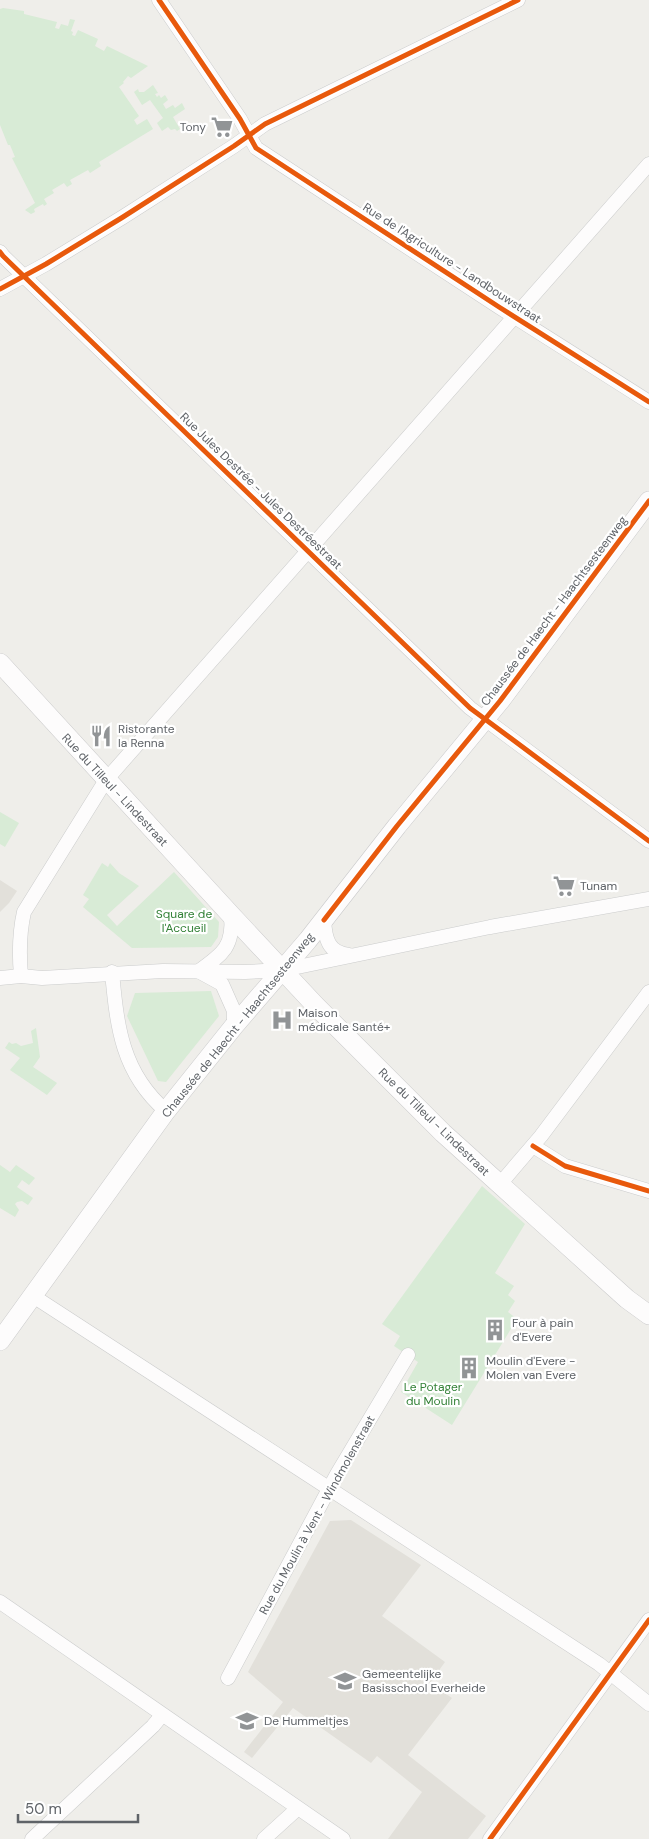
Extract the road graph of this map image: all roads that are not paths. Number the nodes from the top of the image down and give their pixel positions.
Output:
1 (158, 0) edge
2 (518, 0) edge
3 (249, 136) junction
4 (649, 164) edge
5 (0, 252) edge
6 (23, 276) junction
7 (0, 289) edge
8 (514, 316) junction
9 (649, 402) edge
10 (649, 501) edge
11 (308, 550) junction
12 (0, 663) edge
13 (485, 719) junction
14 (106, 780) junction
15 (649, 841) edge
16 (649, 899) edge
17 (231, 915) junction
18 (324, 920) junction
19 (349, 956) junction
20 (283, 970) junction
21 (200, 971) junction
22 (112, 972) junction
23 (21, 976) junction
24 (0, 978) edge
25 (649, 992) edge
26 (234, 1026) junction
27 (166, 1111) junction
28 (533, 1146) junction
29 (500, 1184) junction
30 (649, 1191) edge
31 (33, 1296) junction
32 (649, 1315) edge
33 (0, 1341) edge
34 (408, 1355) dead end
35 (329, 1489) junction
36 (0, 1602) edge
37 (649, 1620) edge
38 (610, 1672) junction
39 (228, 1678) dead end
40 (649, 1704) edge
41 (162, 1715) junction
42 (297, 1808) junction
43 (32, 1839) edge
44 (264, 1839) edge
45 (343, 1839) edge
46 (490, 1839) edge

1 - 3 street, Rue de l'Agriculture - Landbouwstraat
2 - 3 street
3 - 6 street
3 - 8 street, Rue de l'Agriculture - Landbouwstraat
4 - 8 street
5 - 6 street, Rue Jules Destrée - Jules Destréestraat
6 - 7 street
6 - 11 street, Rue Jules Destrée - Jules Destréestraat
8 - 9 street, Rue de l'Agriculture - Landbouwstraat
8 - 11 street
10 - 13 street, Chaussée de Haecht - Haachtsesteenweg
11 - 13 street, Rue Jules Destrée - Jules Destréestraat
11 - 14 street
12 - 14 street, Rue du Tilleul - Lindestraat
13 - 15 street, Rue Jules Destrée - Jules Destréestraat
13 - 18 street, Chaussée de Haecht - Haachtsesteenweg
14 - 17 street, Rue du Tilleul - Lindestraat
14 - 23 street
16 - 19 street
17 - 20 street, Rue du Tilleul - Lindestraat
17 - 21 street
18 - 19 street
18 - 20 street, Chaussée de Haecht - Haachtsesteenweg
19 - 20 street
20 - 21 street
20 - 26 street, Chaussée de Haecht - Haachtsesteenweg
20 - 29 street, Rue du Tilleul - Lindestraat
21 - 22 street
21 - 26 street
22 - 23 street
22 - 27 street
23 - 24 street
25 - 28 street
26 - 27 street, Chaussée de Haecht - Haachtsesteenweg
27 - 31 street, Chaussée de Haecht - Haachtsesteenweg
28 - 29 street
28 - 30 street
29 - 32 street, Rue du Tilleul - Lindestraat
31 - 33 street, Chaussée de Haecht - Haachtsesteenweg
31 - 35 street
34 - 35 street, Rue du Moulin à Vent - Windmolenstraat
35 - 38 street
35 - 39 street, Rue du Moulin à Vent - Windmolenstraat
36 - 41 street
37 - 38 street
38 - 40 street
38 - 46 street
41 - 42 street
41 - 43 street
42 - 44 street
42 - 45 street

